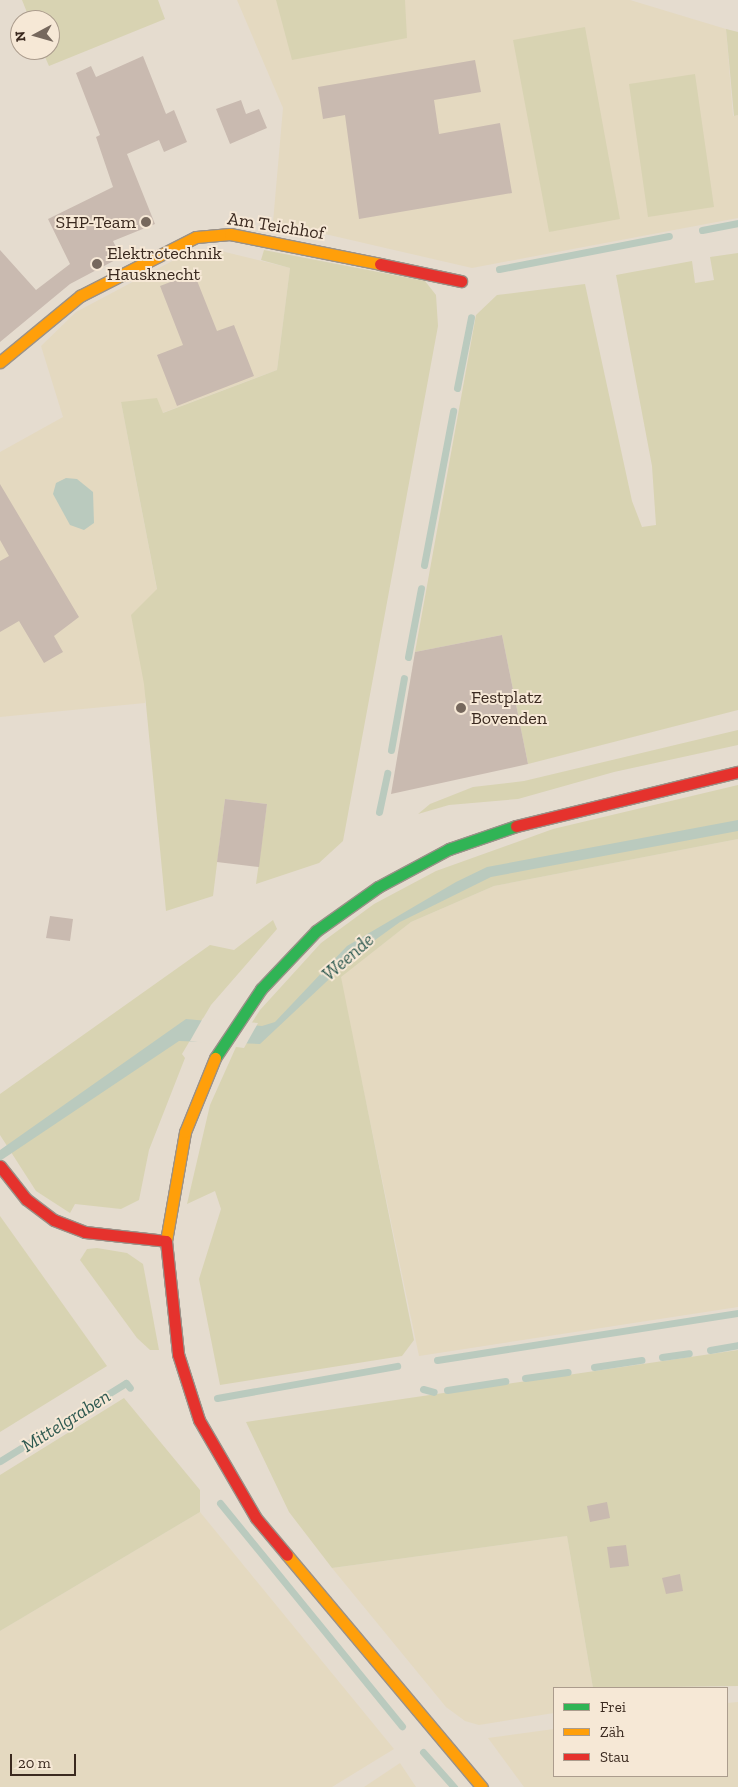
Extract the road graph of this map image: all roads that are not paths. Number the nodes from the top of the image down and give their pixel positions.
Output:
1 (461, 281) dead end
2 (0, 362) edge
3 (738, 772) edge
4 (3, 1170) edge
5 (166, 1242) junction
6 (482, 1787) edge

1 - 2 main road, Am Teichhof
3 - 5 main road
4 - 5 main road
5 - 6 main road

